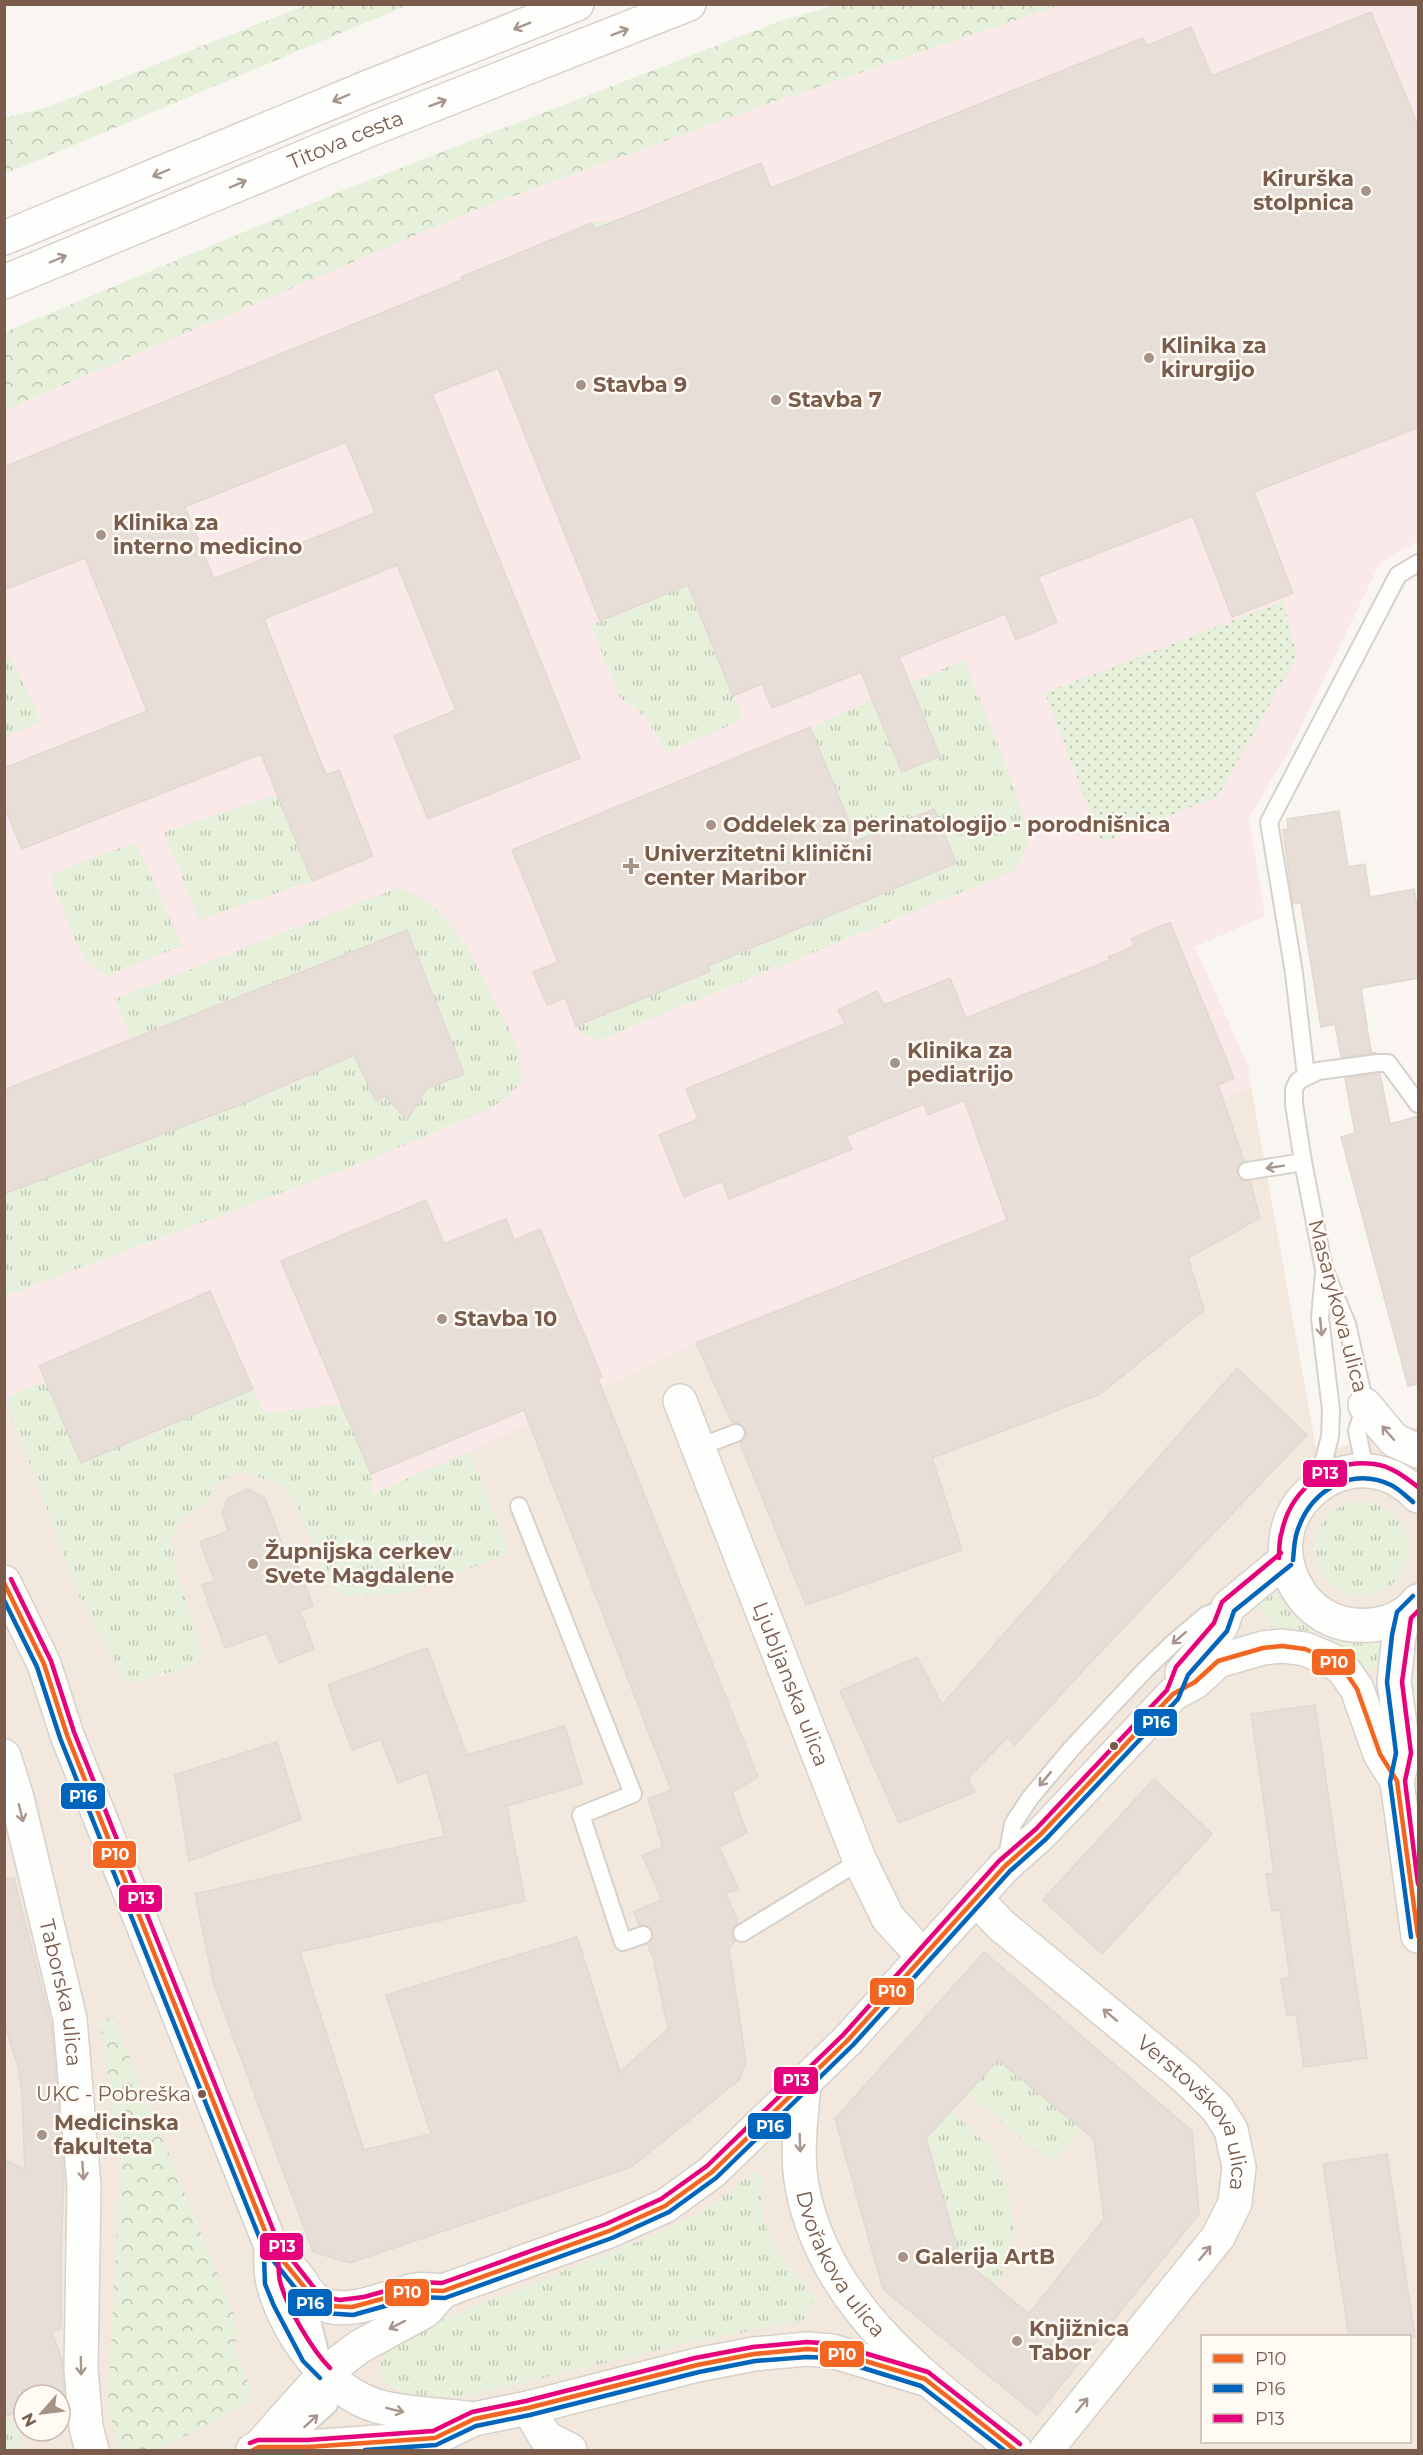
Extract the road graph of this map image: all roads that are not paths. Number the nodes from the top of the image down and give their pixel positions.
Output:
1 (577, 4) edge
2 (689, 4) edge
3 (4, 238) edge
4 (4, 282) edge
5 (1419, 563) edge
6 (1306, 1076) junction
7 (1419, 1104) edge
8 (1303, 1162) junction
9 (1247, 1171) dead end
10 (1324, 1269) junction
11 (680, 1401) dead end
12 (1365, 1405) junction
13 (736, 1432) dead end
14 (699, 1447) junction
15 (1419, 1451) edge
16 (1365, 1470) junction
17 (1318, 1485) junction
18 (1413, 1486) edge
19 (519, 1506) dead end
20 (1286, 1559) junction
21 (5, 1581) edge
22 (1228, 1607) junction
23 (1411, 1607) edge
24 (1173, 1694) junction
25 (4, 1756) edge
26 (1397, 1781) junction
27 (860, 1861) junction
28 (1005, 1866) junction
29 (977, 1900) junction
30 (742, 1933) dead end
31 (644, 1935) dead end
32 (1419, 1936) edge
33 (923, 1956) junction
34 (804, 2085) junction
35 (271, 2246) junction
36 (305, 2290) junction
37 (443, 2291) junction
38 (326, 2373) junction
39 (925, 2379) junction
40 (528, 2408) junction
41 (474, 2419) junction
42 (256, 2449) edge
43 (92, 2451) edge
44 (570, 2451) edge
45 (1015, 2451) edge
46 (1046, 2451) edge

1 -> 3 street, Titova cesta
4 -> 2 street, Titova cesta
5 - 6 lane
6 - 7 lane
6 - 8 lane, Masarykova ulica
8 -> 9 lane
8 - 10 lane, Masarykova ulica
10 - 12 lane, Masarykova ulica
10 -> 17 lane
11 - 14 street, Ljubljanska ulica
15 -> 12 street
12 - 16 lane, Masarykova ulica
13 - 14 lane
14 - 27 street, Ljubljanska ulica
16 - 17 street
16 - 18 street
17 - 20 street
19 - 31 lane
20 - 22 street
20 - 23 street
21 - 35 street
22 - 24 street
22 -> 28 lane
23 - 26 street
24 - 26 street
24 - 28 street
25 -> 43 street, Taborska ulica
26 - 32 street
27 - 30 lane
27 - 33 street, Ljubljanska ulica
28 - 29 street
29 - 33 street
46 -> 29 street, Verstovškova ulica
33 - 34 street
34 - 37 street
34 -> 39 street, Dvořakova ulica
35 - 36 street
35 - 38 street
36 - 37 street
36 - 38 lane
37 -> 38 street
38 -> 41 street
38 - 42 street
39 - 40 street
39 - 45 street, Dvořakova ulica
40 - 41 street
40 - 44 street
41 - 42 street

